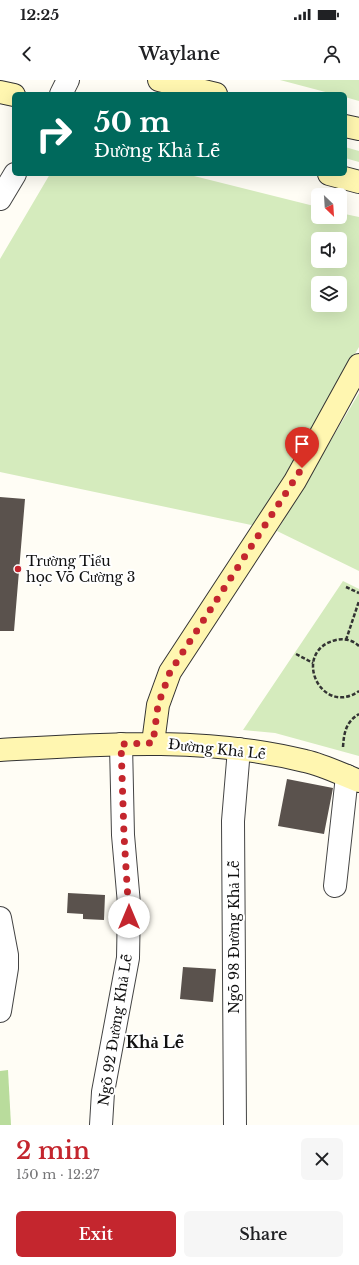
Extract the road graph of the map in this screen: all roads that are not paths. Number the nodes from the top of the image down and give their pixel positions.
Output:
1 (68, 80) edge
2 (159, 80) edge
3 (0, 92) edge
4 (62, 92) edge
5 (208, 92) edge
6 (12, 95) edge
7 (347, 126) edge
8 (359, 129) edge
9 (14, 176) edge
10 (336, 176) edge
11 (359, 182) edge
12 (0, 199) edge
13 (359, 365) edge
14 (153, 743) junction
15 (121, 744) junction
16 (239, 749) junction
17 (0, 750) edge
18 (353, 779) edge
19 (335, 886) dead end
20 (0, 918) edge
21 (0, 1011) edge
22 (101, 1125) edge
23 (234, 1125) edge

1 - 4 street
2 - 5 street
3 - 6 street
7 - 8 street
9 - 12 street
10 - 11 street
13 - 14 street
14 - 15 street, Đường Khả Lễ
14 - 16 street, Đường Khả Lễ
15 - 17 street, Đường Khả Lễ
15 - 22 street, Ngõ 92 Đường Khả Lễ
16 - 18 street, Đường Khả Lễ
16 - 23 street, Ngõ 98 Đường Khả Lễ
18 - 19 street
20 - 21 street

